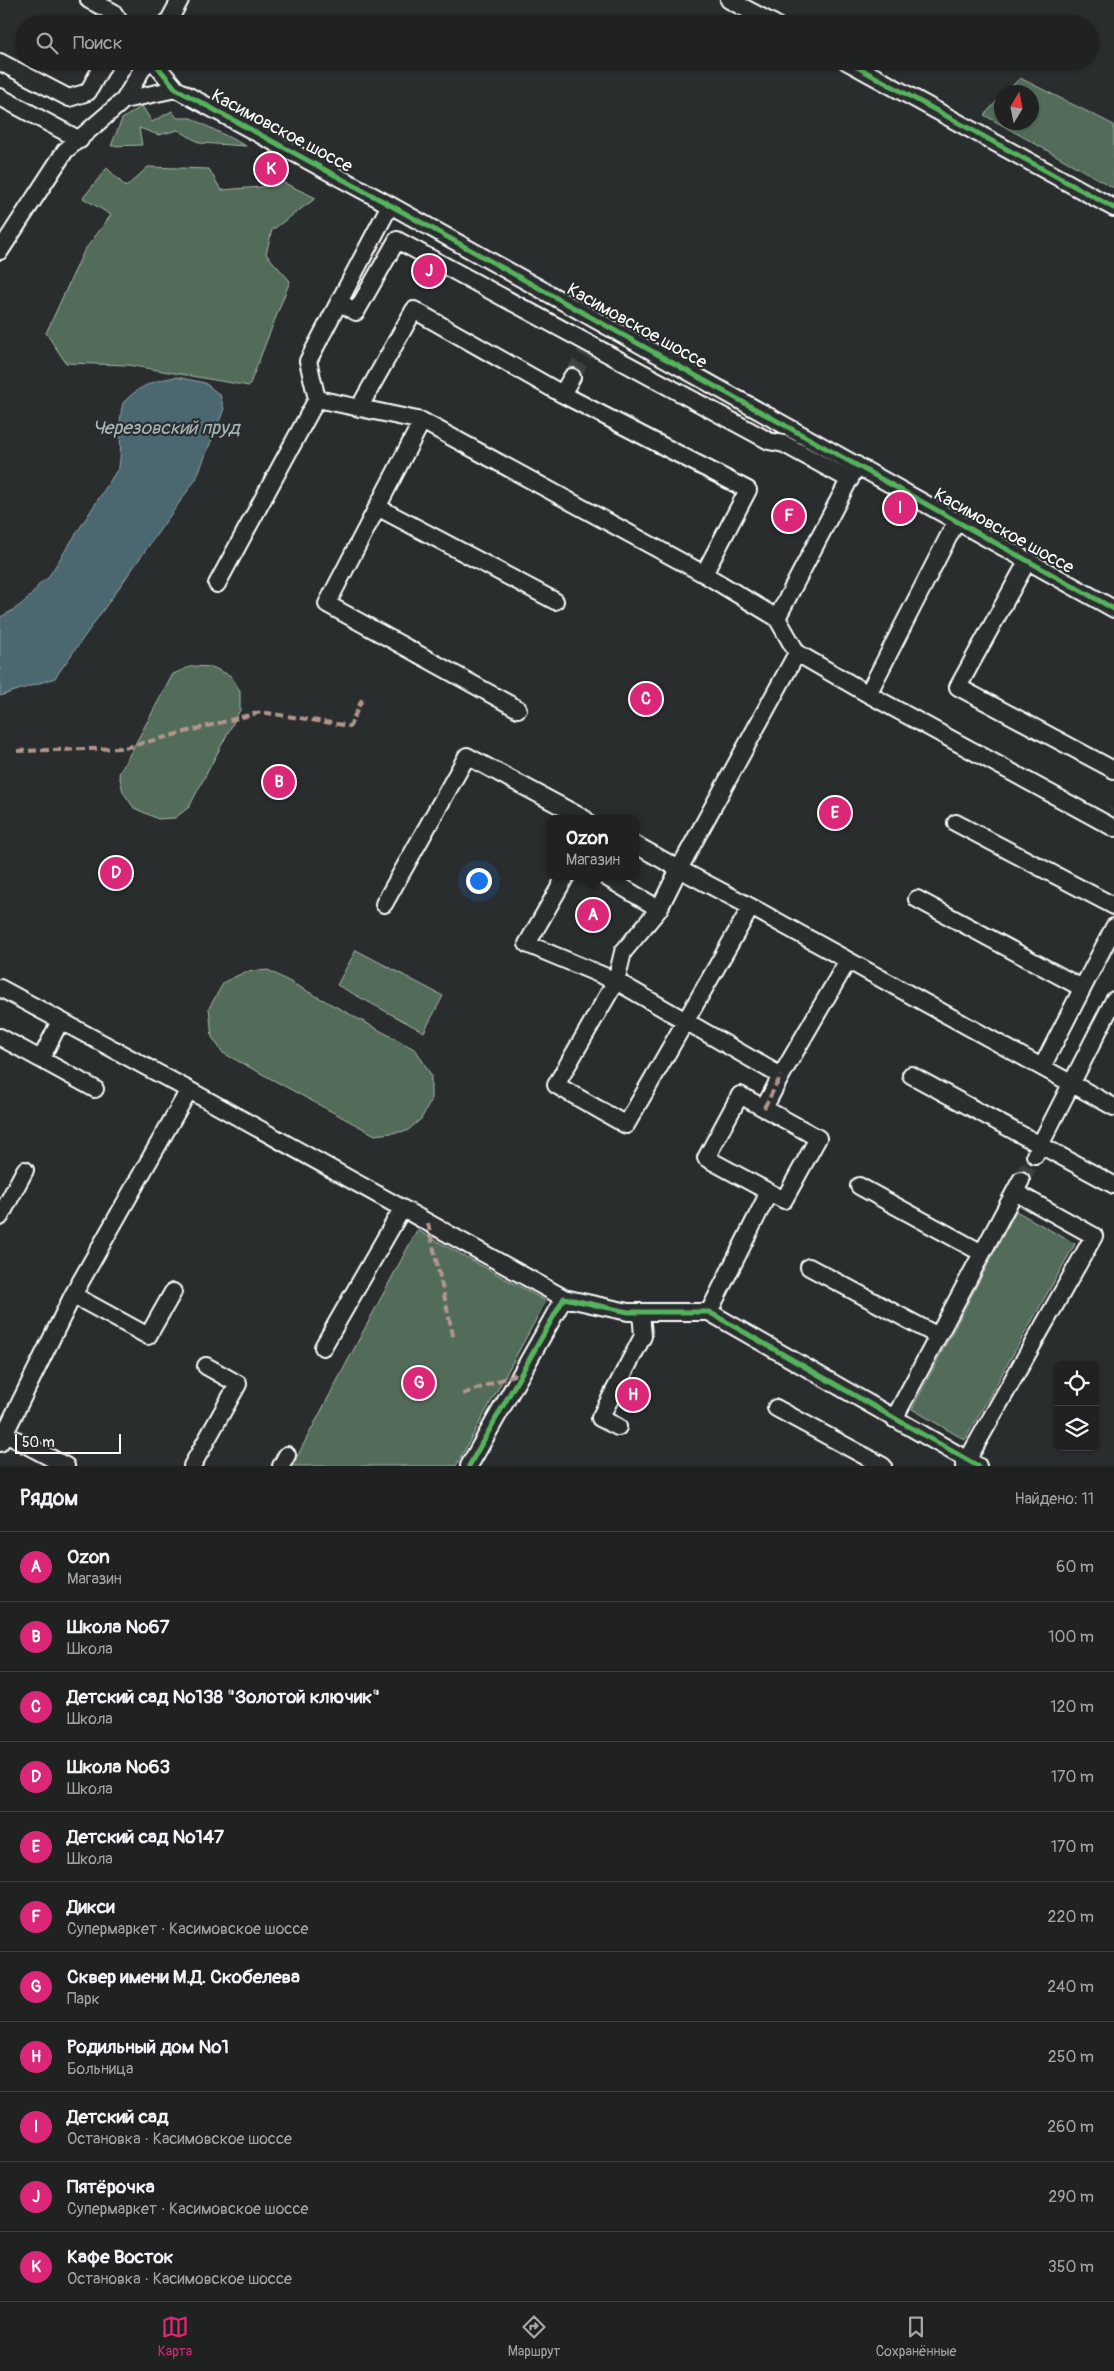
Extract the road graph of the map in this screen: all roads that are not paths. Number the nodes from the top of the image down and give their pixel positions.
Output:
1 (89, 0) edge
2 (180, 0) edge
3 (730, 0) edge
4 (750, 6) edge
5 (118, 12) edge
6 (172, 15) edge
7 (762, 15) edge
8 (0, 62) edge
9 (15, 70) edge
10 (15, 70) edge
11 (100, 70) edge
12 (142, 70) edge
13 (160, 70) edge
14 (862, 70) edge
15 (176, 89) junction
16 (0, 97) edge
17 (124, 100) junction
18 (80, 140) junction
19 (390, 205) junction
20 (1114, 208) edge
21 (0, 251) edge
22 (339, 302) junction
23 (601, 322) junction
24 (588, 347) junction
25 (572, 377) tunnel mouth
26 (562, 394) junction
27 (317, 399) junction
28 (359, 408) junction
29 (422, 421) junction
30 (857, 465) junction
31 (850, 480) junction
32 (378, 507) junction
33 (957, 520) junction
34 (1028, 560) junction
35 (704, 574) junction
36 (217, 584) dead end
37 (555, 601) dead end
38 (1114, 609) edge
39 (777, 618) junction
40 (797, 652) junction
41 (868, 694) junction
42 (518, 709) dead end
43 (1114, 770) edge
44 (578, 815) edge
45 (1111, 821) edge
46 (956, 823) dead end
47 (639, 847) edge
48 (679, 869) junction
49 (564, 880) edge
50 (611, 880) edge
51 (917, 899) dead end
52 (384, 904) dead end
53 (1114, 906) edge
54 (751, 907) junction
55 (659, 909) junction
56 (1114, 927) edge
57 (847, 962) junction
58 (616, 981) junction
59 (0, 988) edge
60 (1082, 988) junction
61 (1114, 1000) edge
62 (60, 1020) junction
63 (686, 1022) junction
64 (0, 1037) edge
65 (41, 1059) junction
66 (1042, 1067) junction
67 (781, 1076) junction
68 (911, 1076) dead end
69 (1071, 1083) junction
70 (95, 1089) dead end
71 (189, 1090) junction
72 (1114, 1107) edge
73 (764, 1108) junction
74 (1037, 1151) junction
75 (24, 1170) dead end
76 (1114, 1185) edge
77 (859, 1186) dead end
78 (769, 1192) junction
79 (402, 1209) junction
80 (0, 1216) edge
81 (982, 1253) junction
82 (809, 1267) dead end
83 (173, 1292) dead end
84 (74, 1295) junction
85 (564, 1298) junction
86 (641, 1312) junction
87 (709, 1312) junction
88 (938, 1336) junction
89 (323, 1348) dead end
90 (206, 1366) dead end
91 (776, 1408) dead end
92 (894, 1419) junction
93 (618, 1427) dead end
94 (2, 1436) edge
95 (969, 1464) edge
96 (66, 1466) edge
97 (192, 1466) edge
98 (469, 1466) edge
99 (884, 1466) edge

1 - 5 street
2 - 6 street
3 - 4 street
4 - 7 street
8 - 9 street
10 - 11 street
12 - 17 street
13 - 15 street, Касимовское шоссе
14 - 20 street
15 - 17 street
15 - 19 street, Касимовское шоссе
16 - 18 street
17 - 18 street
18 - 21 street
19 - 22 street
19 - 23 street, Касимовское шоссе
22 - 24 street
22 - 27 street
23 - 24 street
23 - 30 street, Касимовское шоссе
24 - 31 street
25 - 26 street
26 - 28 street
26 - 35 street
27 - 28 street
27 - 36 street
28 - 29 street
29 - 32 street
29 - 35 street
30 - 31 street
30 - 33 street, Касимовское шоссе
31 - 39 street
32 - 37 street
32 - 42 street
33 - 34 street, Касимовское шоссе
33 - 41 street
34 - 38 street, Касимовское шоссе
34 - 43 street
35 - 39 street
39 - 40 street
40 - 41 street
40 - 48 street
41 - 45 street
44 - 52 street
46 - 53 street
47 - 48 street
48 - 54 street
48 - 55 street
49 - 58 street
50 - 55 street
51 - 60 street
54 - 57 street
54 - 63 street
55 - 58 street
56 - 60 street
57 - 66 street
57 - 67 street
58 - 63 street
58 - 63 street
59 - 62 street
60 - 66 street
61 - 69 street
62 - 65 street
62 - 71 street
63 - 67 street
64 - 65 street
65 - 70 street
66 - 69 street
67 - 73 street
68 - 74 street
69 - 72 street
69 - 74 street
71 - 79 street
71 - 84 street
73 - 78 street
73 - 78 street
74 - 76 street
75 - 80 street
77 - 81 street
78 - 87 street
79 - 85 street
79 - 89 street
81 - 88 street
81 - 95 street
82 - 88 street
83 - 84 street
84 - 94 street
85 - 86 street
85 - 98 street
86 - 87 street
86 - 93 street
87 - 92 street
88 - 92 street
90 - 97 street
91 - 99 street
92 - 95 street
94 - 96 street

